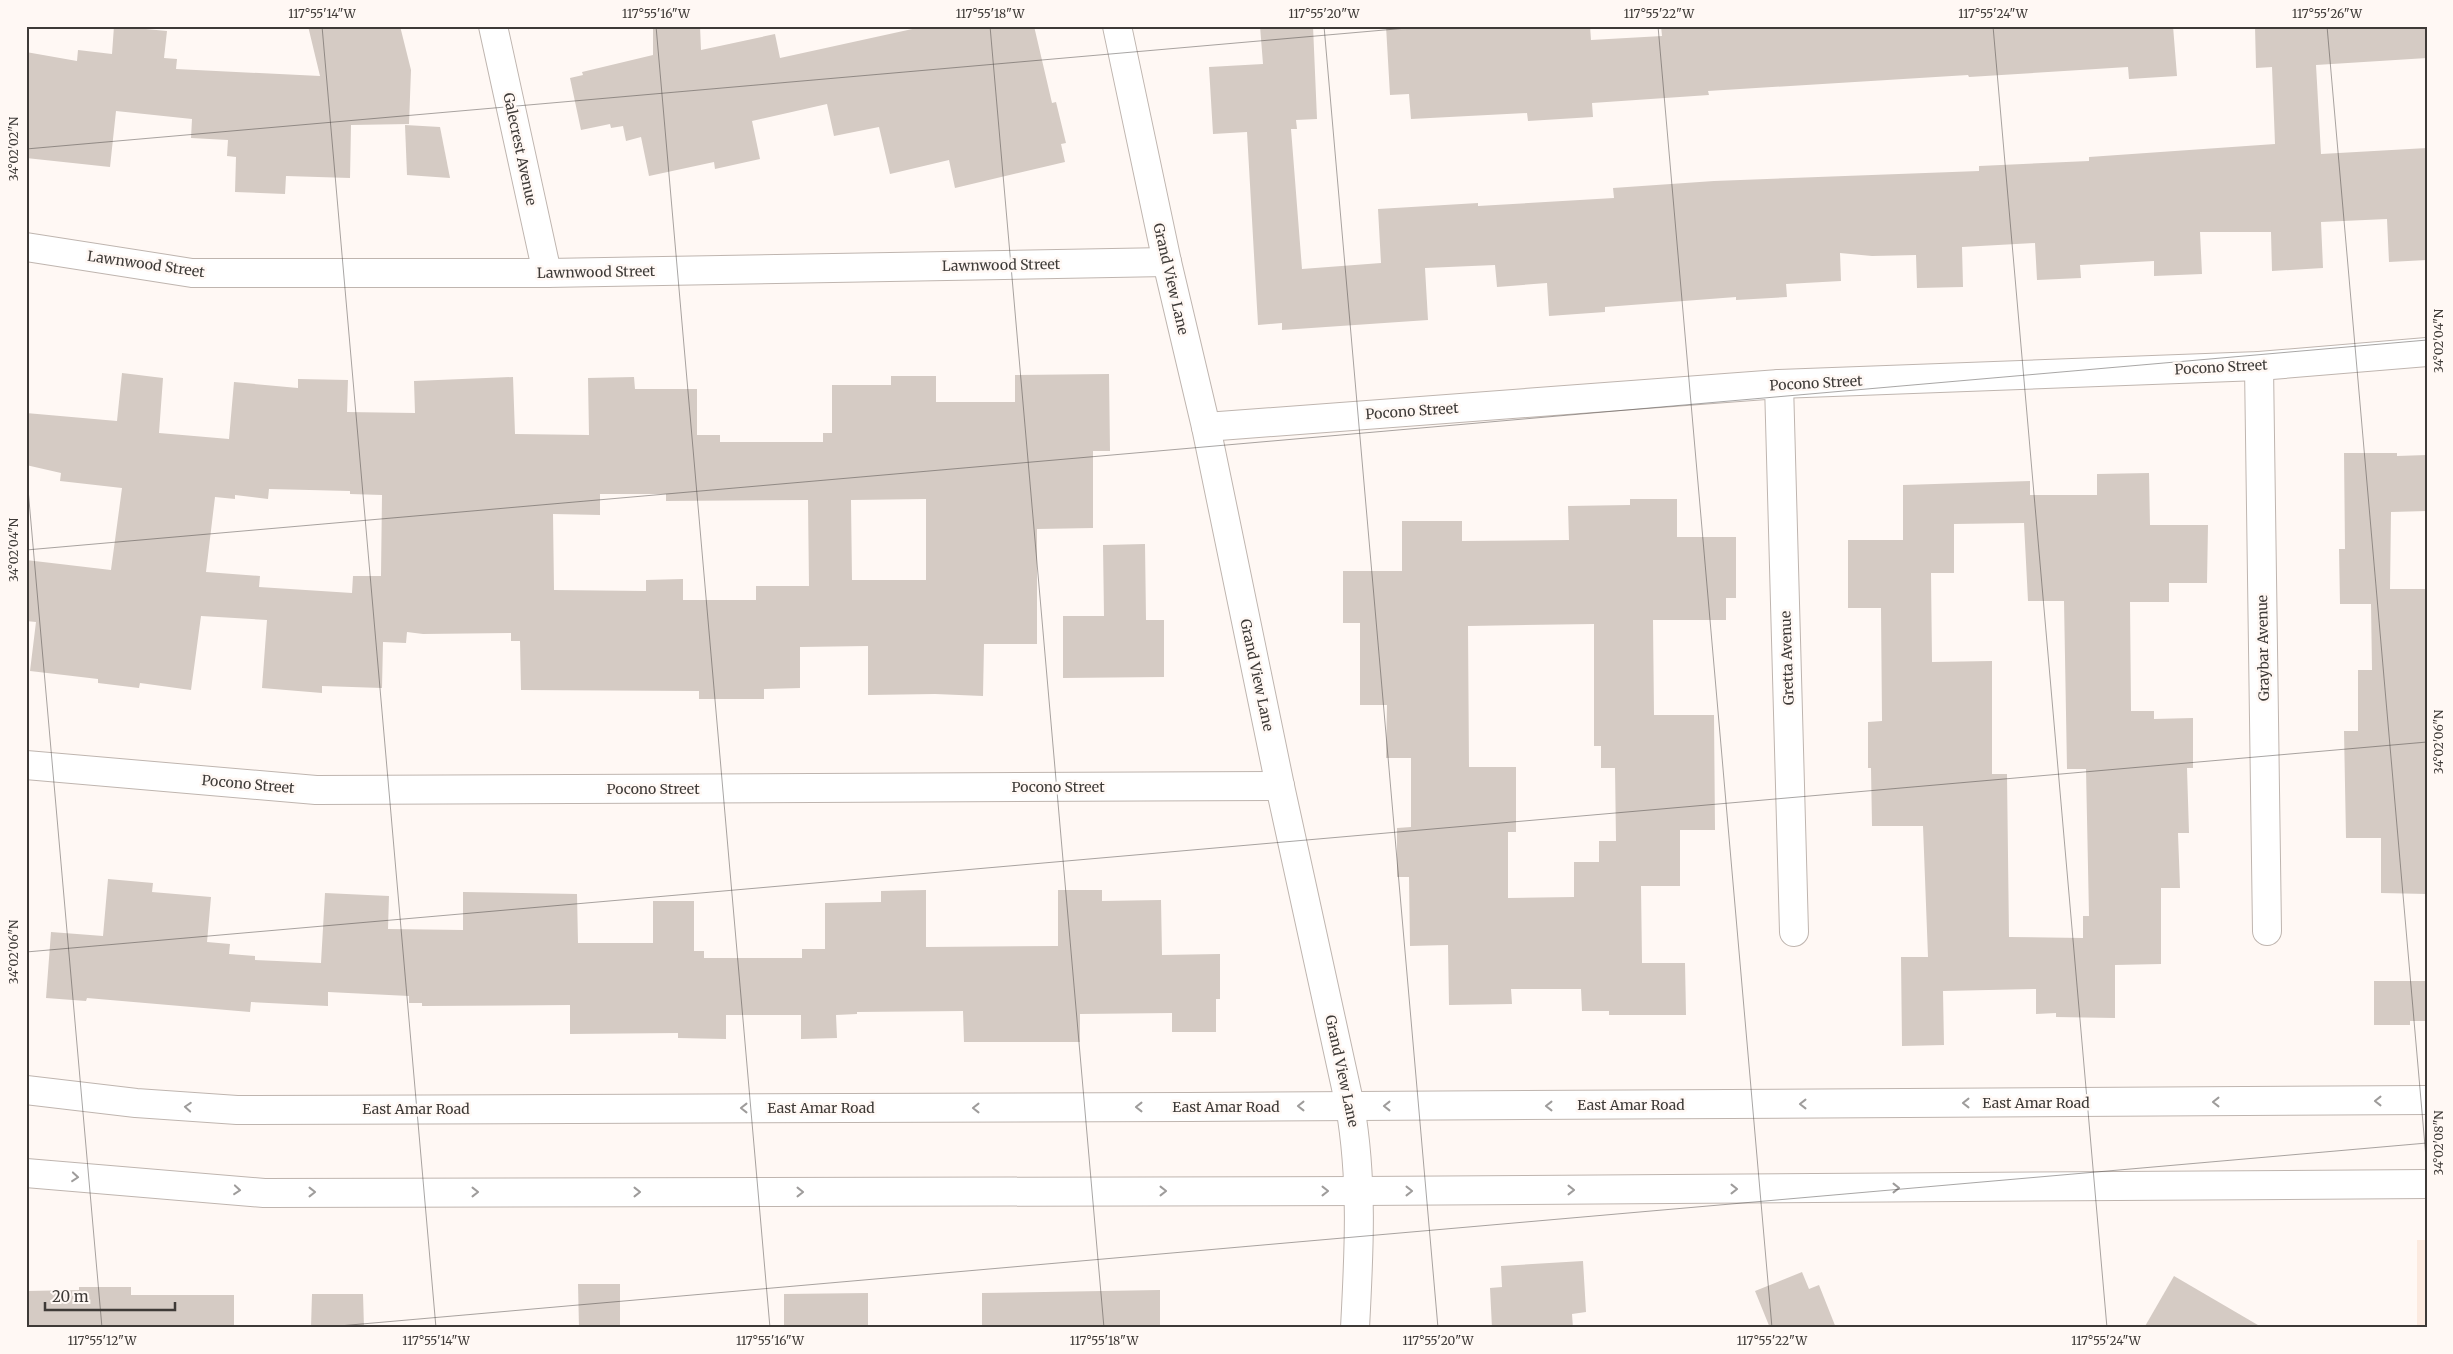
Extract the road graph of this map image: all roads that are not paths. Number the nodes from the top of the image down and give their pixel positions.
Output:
1 (493, 26) edge
2 (1117, 26) edge
3 (26, 247) edge
4 (1167, 262) junction
5 (547, 273) junction
6 (2427, 352) edge
7 (2259, 366) junction
8 (1779, 384) junction
9 (1206, 427) junction
10 (26, 765) edge
11 (1280, 786) junction
12 (2267, 931) dead end
13 (1794, 932) dead end
14 (26, 1090) edge
15 (2427, 1100) edge
16 (1350, 1106) junction
17 (26, 1172) edge
18 (2427, 1184) edge
19 (1360, 1191) junction
20 (1355, 1328) edge

1 - 5 street, Galecrest Avenue
2 - 4 street, Grand View Lane
3 - 5 street, Lawnwood Street
4 - 5 street, Lawnwood Street
4 - 9 street, Grand View Lane
6 - 7 street, Pocono Street
7 - 8 street, Pocono Street
7 - 12 street, Graybar Avenue
8 - 9 street, Pocono Street
8 - 13 street, Gretta Avenue
9 - 11 street, Grand View Lane
10 - 11 street, Pocono Street
11 - 16 street, Grand View Lane
16 -> 14 street, East Amar Road
15 -> 16 street, East Amar Road
16 - 19 street, Grand View Lane
17 -> 19 street
19 -> 18 street
19 - 20 street, Grand View Lane

